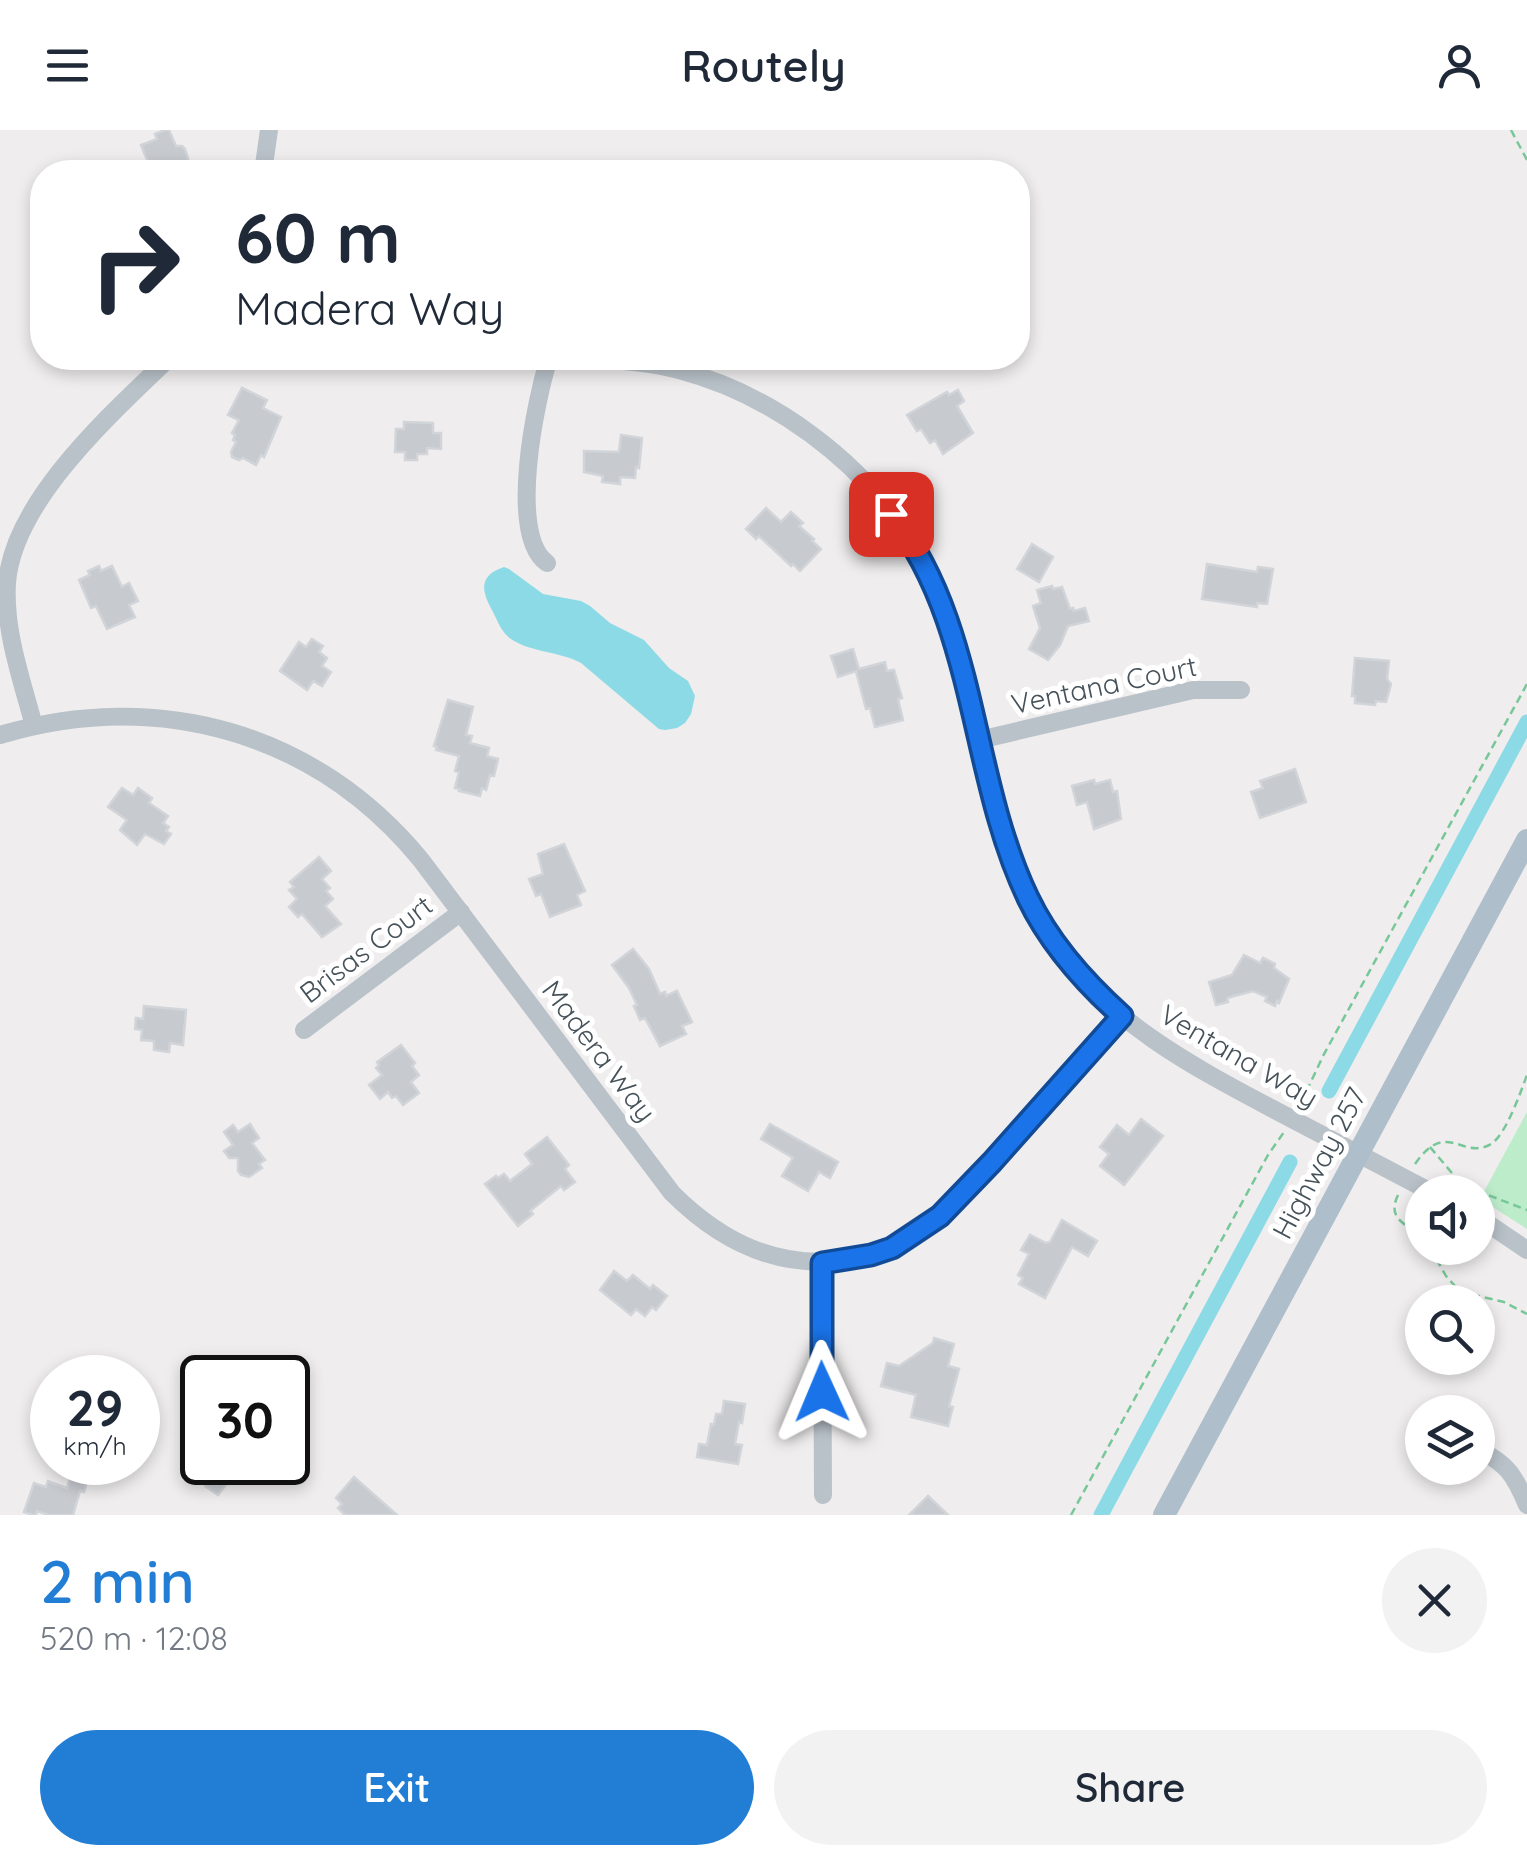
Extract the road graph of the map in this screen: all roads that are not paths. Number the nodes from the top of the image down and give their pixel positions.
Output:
1 (269, 130) edge
2 (265, 160) edge
3 (157, 370) edge
4 (546, 370) edge
5 (682, 370) edge
6 (547, 563) dead end
7 (1241, 690) dead end
8 (34, 726) junction
9 (0, 735) edge
10 (979, 740) junction
11 (1527, 840) edge
12 (461, 912) junction
13 (1122, 1016) junction
14 (304, 1030) dead end
15 (1358, 1154) junction
16 (1405, 1178) edge
17 (1495, 1228) edge
18 (1527, 1250) edge
19 (822, 1263) junction
20 (1495, 1458) edge
21 (823, 1495) dead end
22 (1527, 1505) edge
23 (1164, 1515) edge

1 - 2 street
3 - 8 street
4 - 6 street
5 - 10 street, Ventana Way
7 - 10 street, Ventana Court
8 - 9 street, Madera Way
8 - 12 street, Madera Way
10 - 13 street, Ventana Way
11 - 15 main road, Highway 257
12 - 14 street, Brisas Court
12 - 19 street, Madera Way
13 - 15 street, Ventana Way
13 - 19 street, Madera Way
15 - 16 street, Ventana Way
15 - 23 main road, Highway 257
17 - 18 street
19 - 21 street
20 - 22 street

